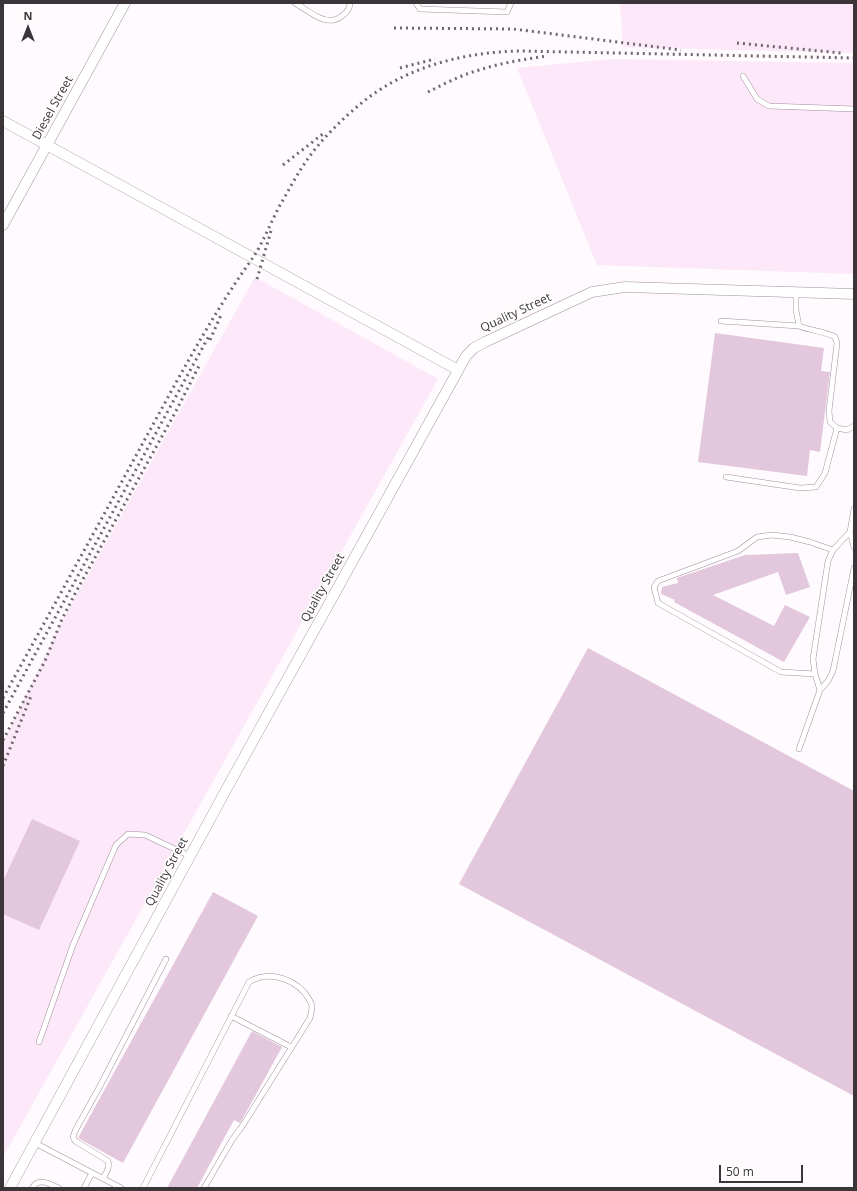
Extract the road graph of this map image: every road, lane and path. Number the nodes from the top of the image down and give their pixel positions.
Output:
1 (124, 3) edge
2 (295, 3) edge
3 (350, 3) edge
4 (416, 3) edge
5 (510, 3) edge
6 (743, 76) dead end
7 (854, 109) edge
8 (3, 121) edge
9 (47, 145) junction
10 (3, 225) edge
11 (796, 292) junction
12 (854, 294) edge
13 (721, 321) dead end
14 (799, 326) junction
15 (458, 370) junction
16 (854, 426) edge
17 (837, 428) junction
18 (726, 477) dead end
19 (854, 509) edge
20 (850, 532) junction
21 (854, 547) edge
22 (833, 550) junction
23 (854, 568) edge
24 (854, 577) edge
25 (815, 674) junction
26 (820, 690) junction
27 (799, 749) dead end
28 (190, 856) junction
29 (166, 960) dead end
30 (231, 1016) junction
31 (39, 1042) dead end
32 (291, 1048) junction
33 (34, 1142) junction
34 (92, 1173) junction
35 (103, 1178) junction
36 (10, 1188) edge
37 (32, 1188) edge
38 (59, 1188) edge
39 (84, 1188) edge
40 (121, 1188) edge
41 (143, 1188) edge
42 (204, 1188) edge

1 - 9 street, Diesel Street
2 - 3 lane
4 - 5 lane
6 - 7 lane
8 - 9 street
9 - 10 street, Diesel Street
9 - 15 street
11 - 12 street, Quality Street
11 - 14 lane
11 - 15 street, Quality Street
13 - 14 lane
14 - 17 lane
15 - 28 street, Quality Street
16 - 17 lane
17 - 18 lane
19 - 20 lane
20 - 21 lane
20 - 22 lane
22 - 25 lane
22 - 25 lane
23 - 24 lane
24 - 26 lane
25 - 26 lane
26 - 27 lane
28 - 31 lane
28 - 33 street, Quality Street
29 - 35 lane
30 - 32 lane
30 - 32 lane
30 - 41 lane
32 - 42 lane
33 - 34 lane
33 - 36 street, Quality Street
34 - 35 lane
34 - 39 lane
35 - 40 lane
37 - 38 lane

